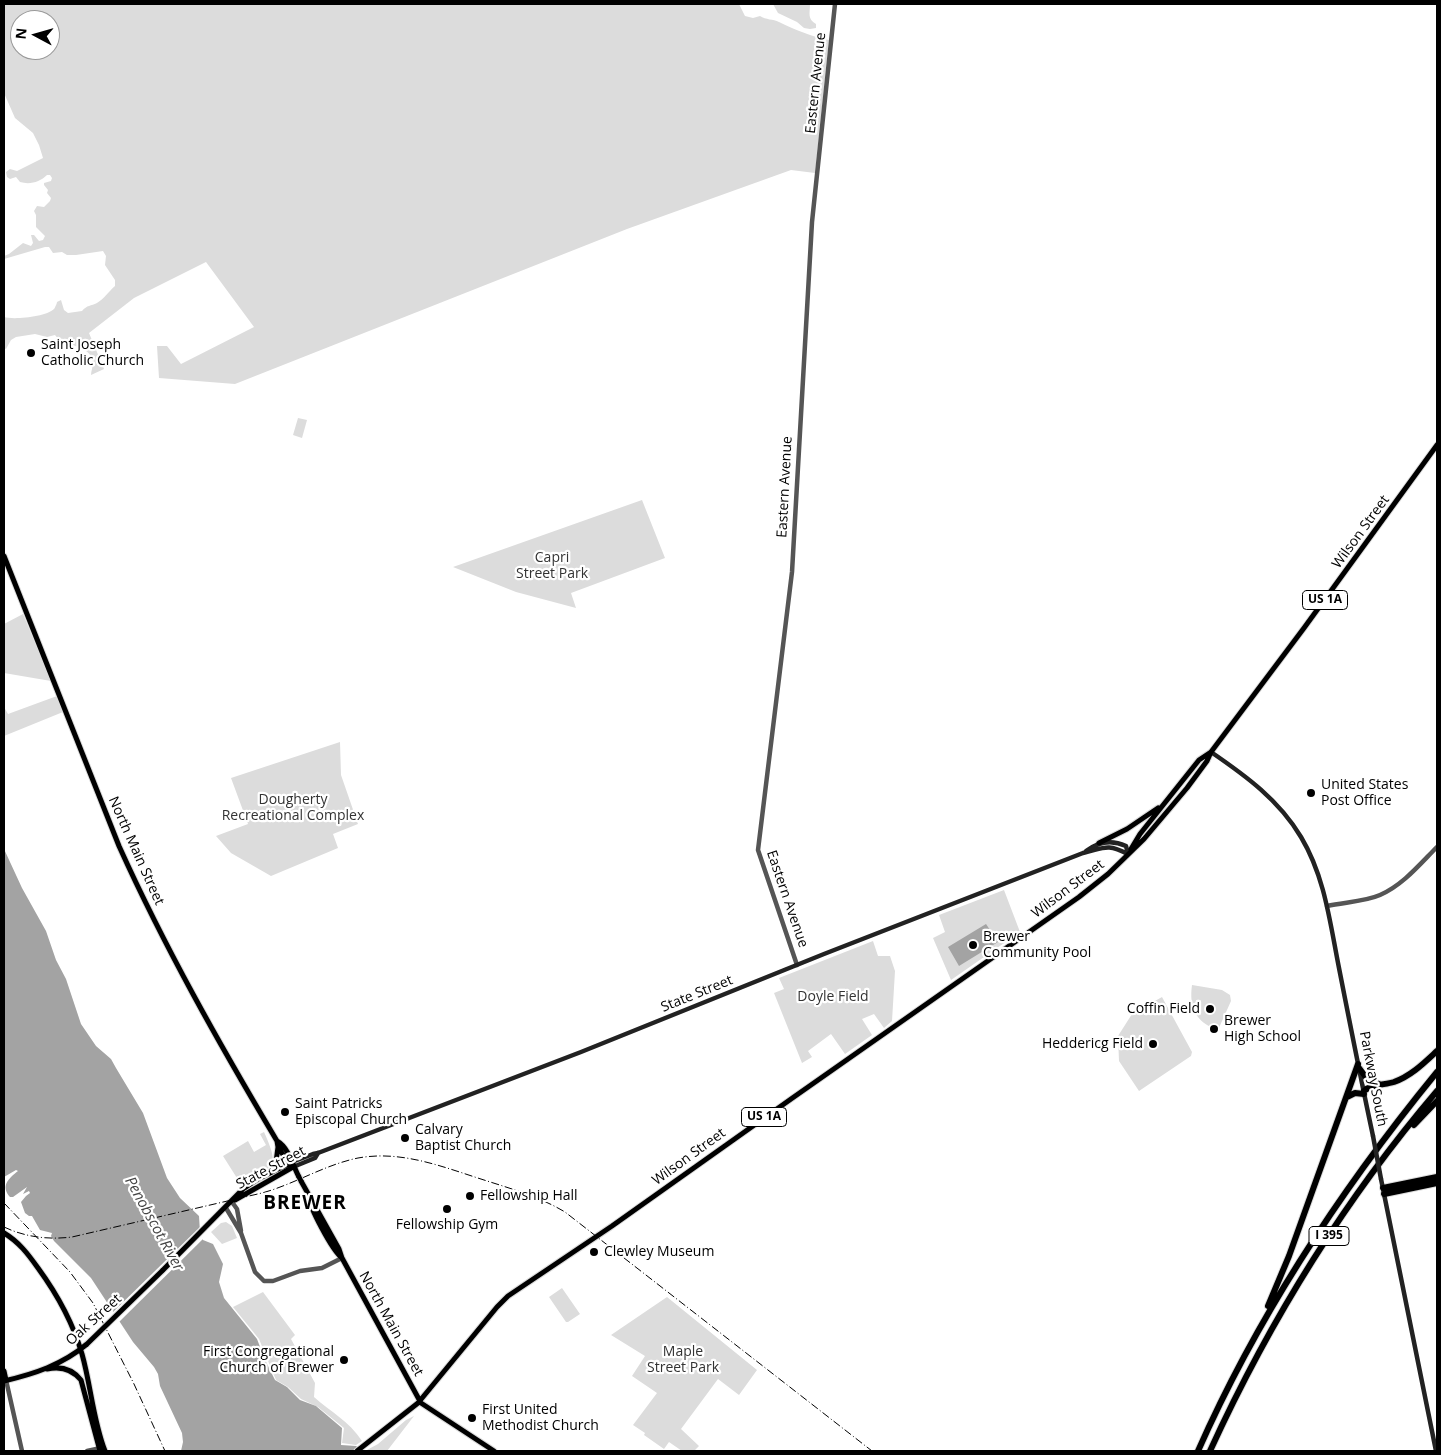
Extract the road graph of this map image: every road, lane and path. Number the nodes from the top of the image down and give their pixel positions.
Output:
1 (835, 4) edge
2 (1437, 445) edge
3 (4, 556) edge
4 (1211, 752) junction
5 (1165, 803) junction
6 (1099, 843) junction
7 (1437, 848) edge
8 (1082, 853) junction
9 (1128, 854) junction
10 (1327, 906) junction
11 (797, 965) junction
12 (1437, 1051) edge
13 (1359, 1066) junction
14 (1437, 1072) edge
15 (1383, 1084) junction
16 (1437, 1091) edge
17 (1364, 1093) junction
18 (1346, 1100) junction
19 (1437, 1101) edge
20 (277, 1144) junction
21 (1389, 1151) junction
22 (291, 1164) junction
23 (270, 1172) junction
24 (1437, 1177) edge
25 (1437, 1183) edge
26 (1384, 1191) junction
27 (232, 1202) junction
28 (226, 1208) junction
29 (4, 1233) edge
30 (241, 1233) junction
31 (342, 1258) junction
32 (162, 1271) joint
33 (80, 1349) junction
34 (1242, 1362) junction
35 (47, 1369) junction
36 (4, 1371) edge
37 (5, 1380) edge
38 (420, 1401) junction
39 (102, 1450) edge
40 (22, 1451) edge
41 (88, 1451) edge
42 (357, 1451) edge
43 (494, 1451) edge
44 (1198, 1451) edge
45 (1210, 1451) edge
46 (1436, 1451) edge

1 - 11 street, Eastern Avenue
2 - 4 main road, Wilson Street / US 1A
3 - 20 main road, North Main Street
4 - 5 main road, Wilson Street / US 1A
4 - 9 main road, Wilson Street / US 1A
4 - 10 main road, Parkway South
5 - 6 main road
5 - 9 main road, Wilson Street / US 1A
6 - 8 main road, State Street
6 - 9 main road
7 - 10 street
8 - 9 main road, State Street
8 - 11 main road, State Street
9 - 38 main road, Wilson Street / US 1A
10 - 13 main road, Parkway South
11 - 22 main road, State Street
12 - 15 highway
13 - 15 highway
13 - 17 main road, Parkway South
13 - 18 highway
14 - 34 highway, I 395
15 - 17 highway
16 - 21 highway, I 395
17 - 18 highway
17 - 26 main road, Parkway South, bridge
18 - 34 highway
19 - 21 highway
20 - 22 main road, North Main Street
20 - 23 main road
21 - 45 highway, I 395
22 - 23 main road, State Street
22 - 27 main road, State Street
22 - 31 main road, North Main Street
23 - 27 main road, State Street
24 - 26 highway
25 - 26 highway
26 - 46 main road, Parkway South
27 - 28 main road, State Street
27 - 30 street
28 - 30 street
28 - 32 main road, State Street
29 - 33 main road
30 - 31 street
31 - 38 main road, North Main Street
32 - 33 main road, Oak Street, bridge
33 - 35 main road, Oak Street
33 - 39 main road
34 - 44 highway, I 395
35 - 37 main road, Oak Street
35 - 39 main road
36 - 37 main road
37 - 40 street
38 - 42 main road, Wilson Street / US 1A
38 - 43 main road
39 - 41 street

